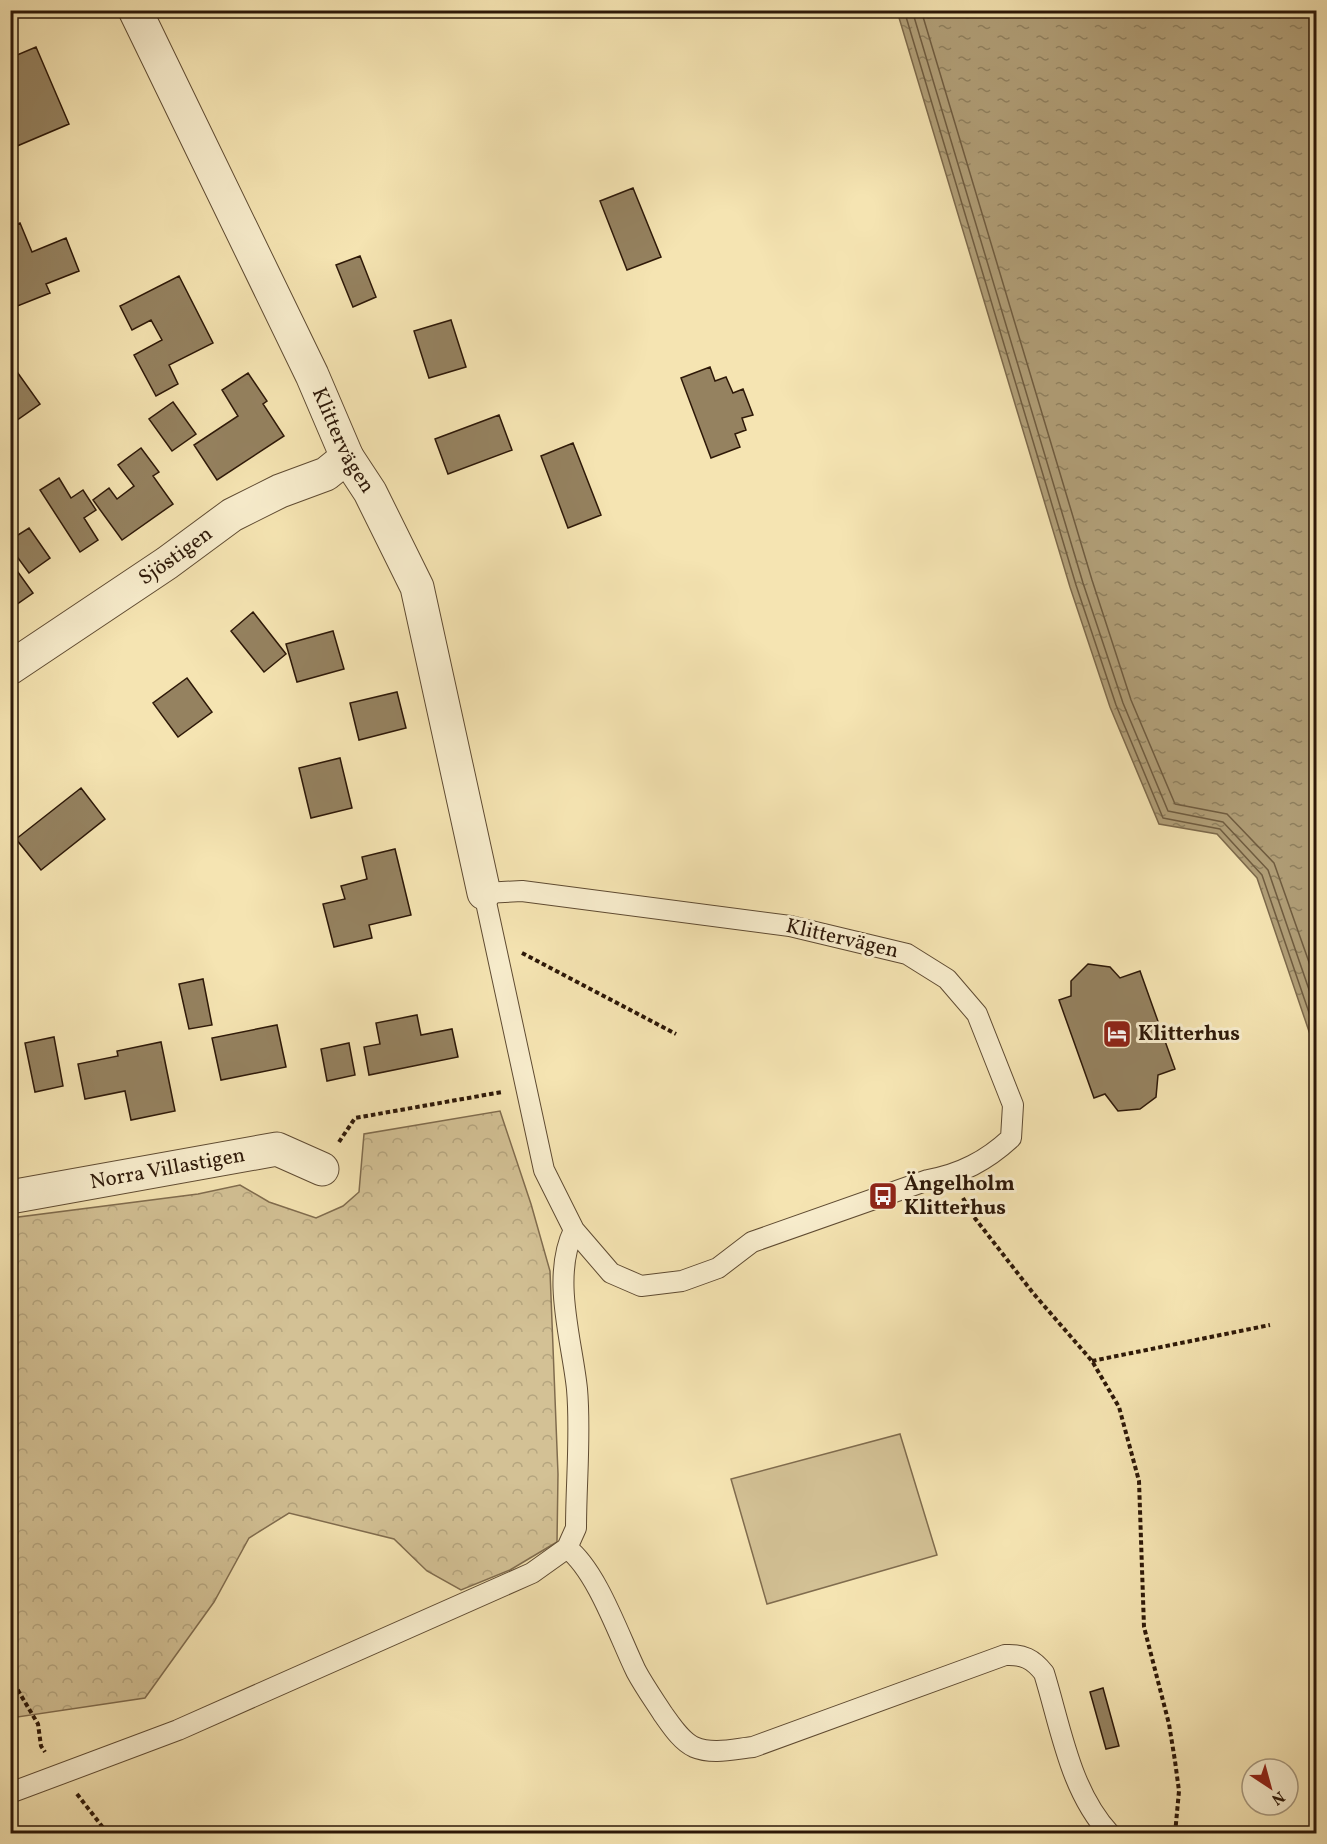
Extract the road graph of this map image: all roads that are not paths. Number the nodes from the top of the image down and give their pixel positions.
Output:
1 (135, 10) edge
2 (347, 457) junction
3 (10, 668) edge
4 (484, 894) junction
5 (322, 1169) road end
6 (10, 1197) edge
7 (574, 1230) junction
8 (567, 1548) junction
9 (10, 1793) edge
10 (1110, 1833) edge

1 - 2 street, Klittervägen
2 - 3 street, Sjöstigen
2 - 4 street, Klittervägen
4 - 7 lane, Klittervägen
4 - 7 lane, Klittervägen
5 - 6 street, Norra Villastigen
7 - 8 lane
8 - 9 lane
8 - 10 lane

